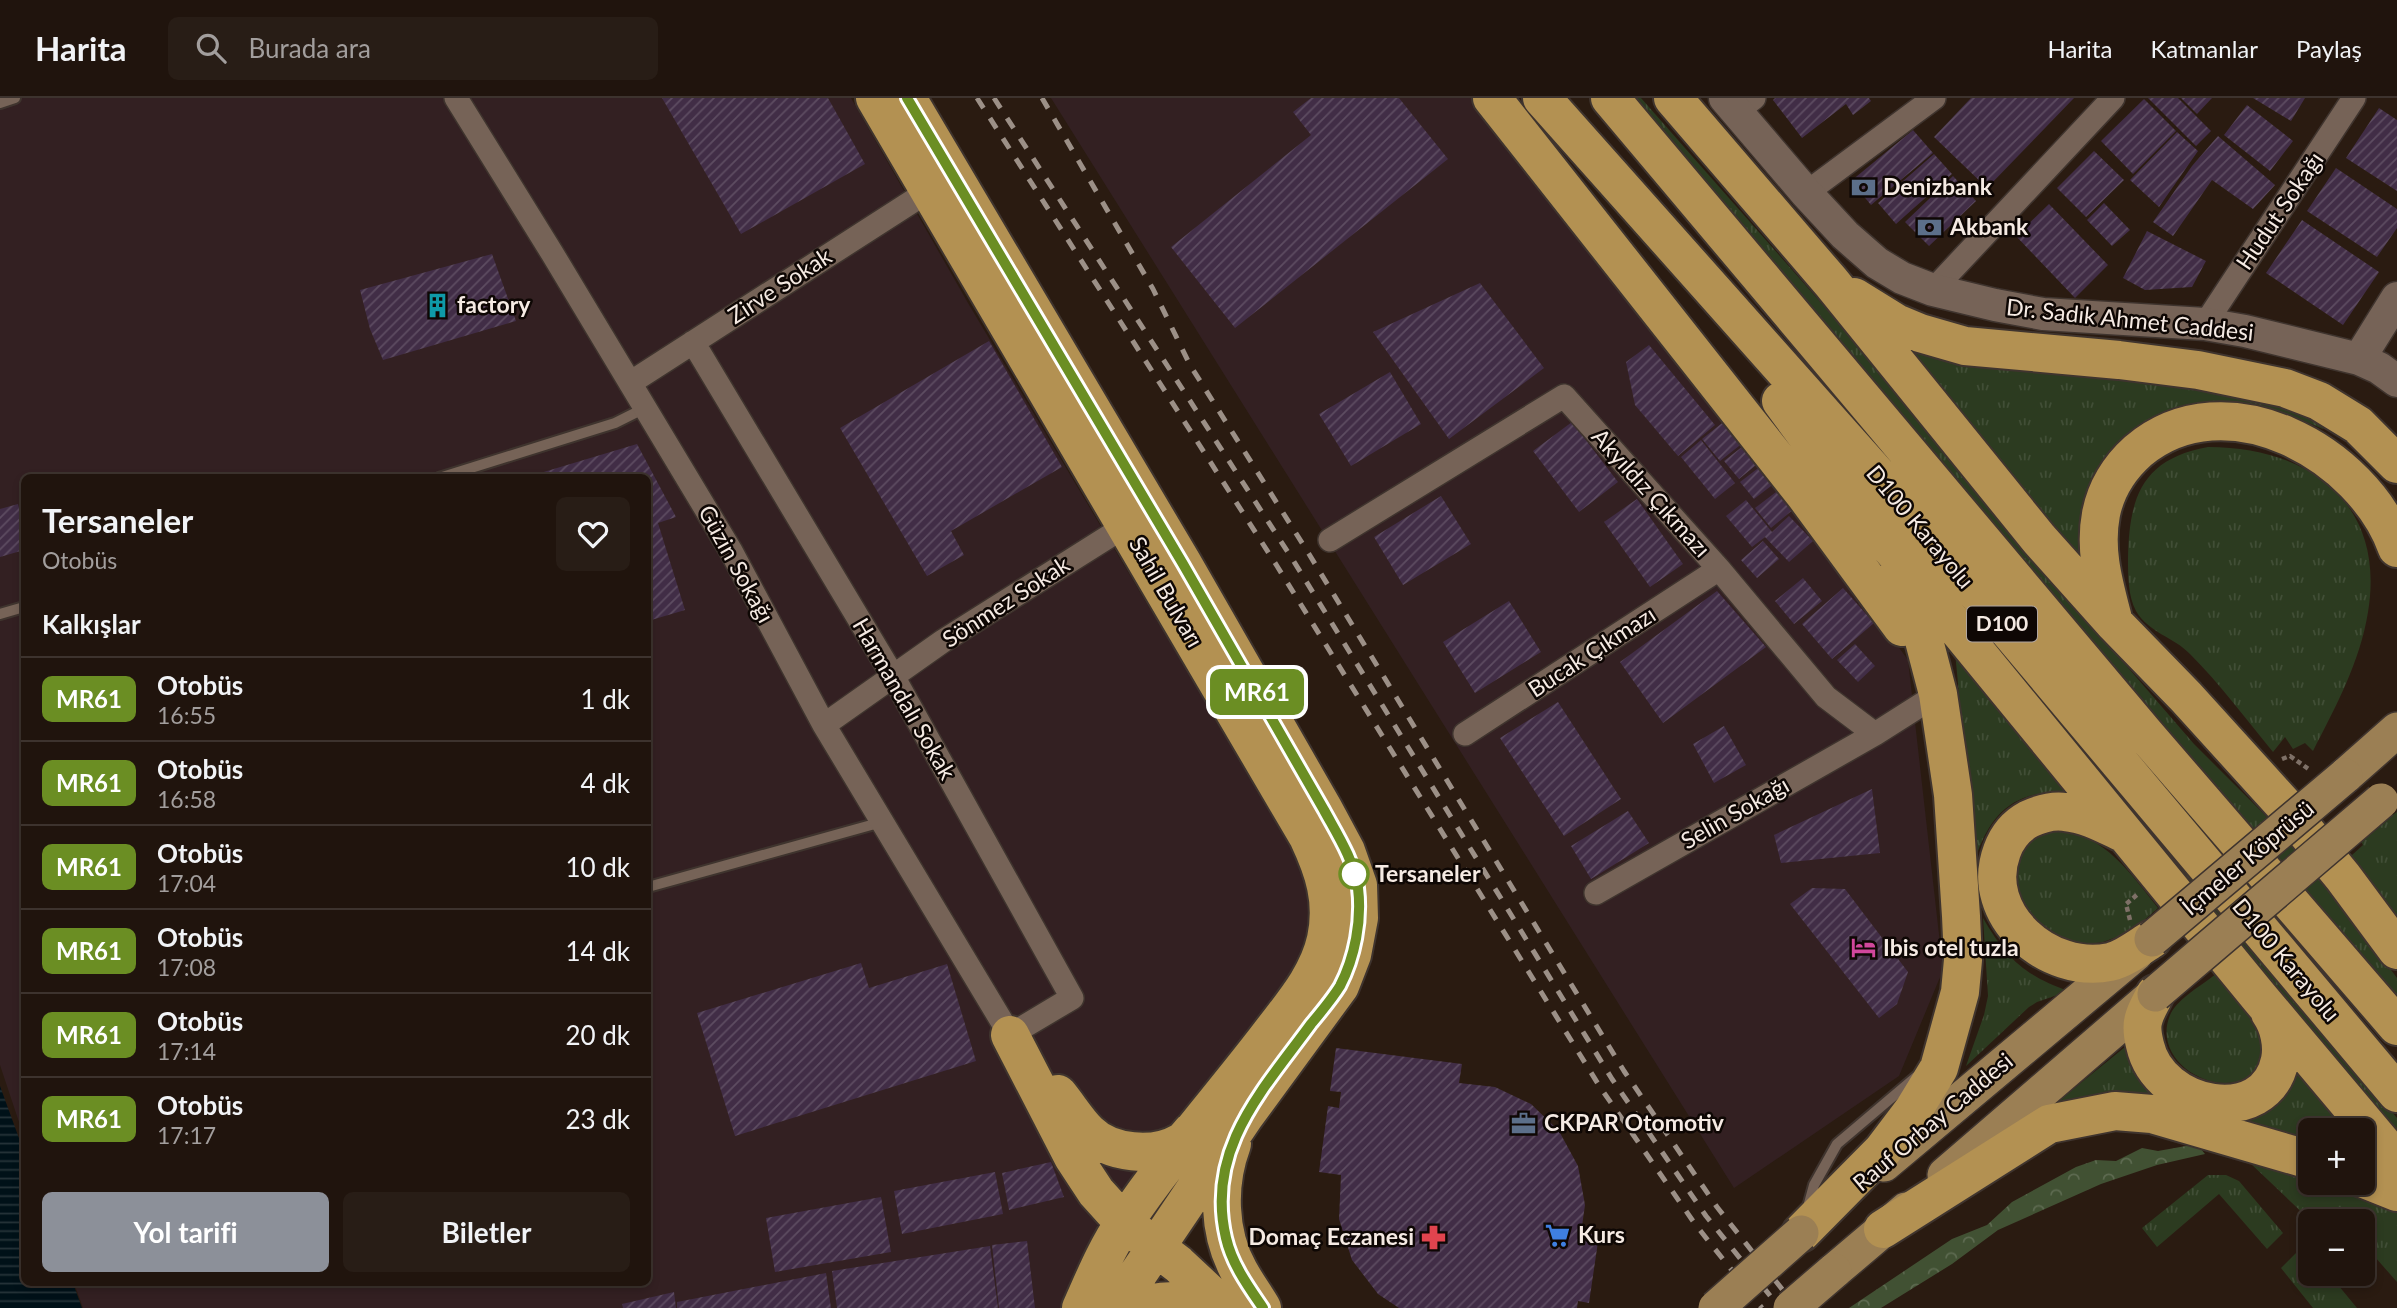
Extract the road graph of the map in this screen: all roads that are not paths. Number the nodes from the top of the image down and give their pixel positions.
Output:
1 (15, 98) edge
2 (456, 98) edge
3 (875, 98) edge
4 (907, 98) edge
5 (1492, 98) edge
6 (1542, 98) edge
7 (1610, 98) edge
8 (1673, 98) edge
9 (1934, 98) edge
10 (2113, 98) edge
11 (2354, 98) edge
12 (1739, 102) edge
13 (0, 103) edge
14 (1599, 163) junction
15 (930, 190) junction
16 (1806, 193) junction
17 (1831, 282) junction
18 (1933, 290) junction
19 (2397, 298) edge
20 (2205, 324) junction
21 (693, 342) junction
22 (2359, 359) junction
23 (2397, 381) edge
24 (630, 383) junction
25 (645, 408) junction
26 (2397, 464) edge
27 (452, 474) edge
28 (1126, 524) junction
29 (1878, 532) junction
30 (1330, 540) dead end
31 (2397, 548) edge
32 (1183, 564) junction
33 (1719, 569) junction
34 (21, 608) edge
35 (0, 614) edge
36 (2115, 624) junction
37 (893, 676) junction
38 (1938, 694) junction
39 (824, 725) junction
40 (2397, 730) edge
41 (1465, 734) dead end
42 (1875, 734) junction
43 (2391, 796) edge
44 (882, 822) junction
45 (2129, 836) junction
46 (651, 886) edge
47 (1596, 893) dead end
48 (2248, 915) junction
49 (2142, 934) junction
50 (2396, 949) edge
51 (2155, 994) junction
52 (2259, 997) junction
53 (1951, 1026) junction
54 (2397, 1026) edge
55 (1010, 1035) junction
56 (2397, 1093) edge
57 (1244, 1117) junction
58 (1204, 1120) junction
59 (2298, 1157) edge
60 (2397, 1161) edge
61 (2375, 1183) edge
62 (2397, 1192) edge
63 (1178, 1214) junction
64 (1124, 1223) junction
65 (1883, 1229) junction
66 (1801, 1233) junction
67 (1155, 1247) junction
68 (1081, 1308) edge
69 (1115, 1308) edge
70 (1136, 1308) edge
71 (1204, 1308) edge
72 (1225, 1308) edge
73 (1260, 1308) edge
74 (1716, 1308) edge
75 (1791, 1308) edge

1 - 13 lane
2 - 24 street, Güzin Sokağı
3 - 15 highway, Sahil Bulvarı
4 - 32 highway, Sahil Bulvarı
5 - 38 highway
6 - 14 highway, D100 Karayolu / D100
7 - 54 highway, D100 Karayolu / D100
8 - 17 highway
9 - 16 street
10 - 18 street
11 - 20 street, Hudut Sokağı
12 - 16 main road, Dr. Sadık Ahmet Caddesi
14 - 29 highway
14 - 48 highway, D100 Karayolu / D100
15 - 21 street, Zirve Sokak
15 - 28 highway, Sahil Bulvarı
16 - 18 main road, Dr. Sadık Ahmet Caddesi
17 - 26 highway
17 - 36 highway
18 - 20 main road, Dr. Sadık Ahmet Caddesi
19 - 22 main road
20 - 22 main road, Dr. Sadık Ahmet Caddesi
21 - 24 street, Zirve Sokak
21 - 37 street, Harmandalı Sokak
22 - 23 main road, Dr. Sadık Ahmet Caddesi
24 - 25 street, Güzin Sokağı
25 - 27 lane
25 - 39 street, Güzin Sokağı
28 - 32 street
28 - 37 street, Sönmez Sokak
28 - 58 highway, Sahil Bulvarı
29 - 38 highway
29 - 45 highway
30 - 33 street, Akyıldız Çıkmazı
31 - 36 highway
32 - 57 highway, Sahil Bulvarı
33 - 41 street, Bucak Çıkmazı
33 - 42 street, Akyıldız Çıkmazı
34 - 35 lane
36 - 50 highway
37 - 39 street, Sönmez Sokak
37 - 55 street, Harmandalı Sokak
38 - 42 street
38 - 53 highway
39 - 44 street, Güzin Sokağı
40 - 49 main road, İçmeler Köprüsü, bridge
42 - 47 street, Selin Sokağı
43 - 48 main road, İçmeler Köprüsü, bridge
44 - 46 lane
44 - 55 street, Güzin Sokağı
45 - 49 highway
45 - 52 highway
48 - 51 main road, İçmeler Köprüsü, bridge
48 - 56 highway, D100 Karayolu / D100
49 - 66 main road, Rauf Orbay Caddesi
51 - 52 highway
51 - 65 main road, Rauf Orbay Caddesi
52 - 60 highway
53 - 66 highway
53 - 66 lane
55 - 58 highway
55 - 64 highway
57 - 63 highway, Sahil Bulvarı
57 - 73 highway
58 - 64 highway, Sahil Bulvarı
59 - 65 highway
61 - 62 highway
63 - 64 highway
63 - 67 highway, Sahil Bulvarı
63 - 73 highway
64 - 67 highway
64 - 68 highway, Sahil Bulvarı
65 - 75 main road, Rauf Orbay Caddesi, bridge
66 - 74 main road, Rauf Orbay Caddesi, bridge
67 - 69 highway, Sahil Bulvarı
67 - 72 highway
70 - 71 highway

